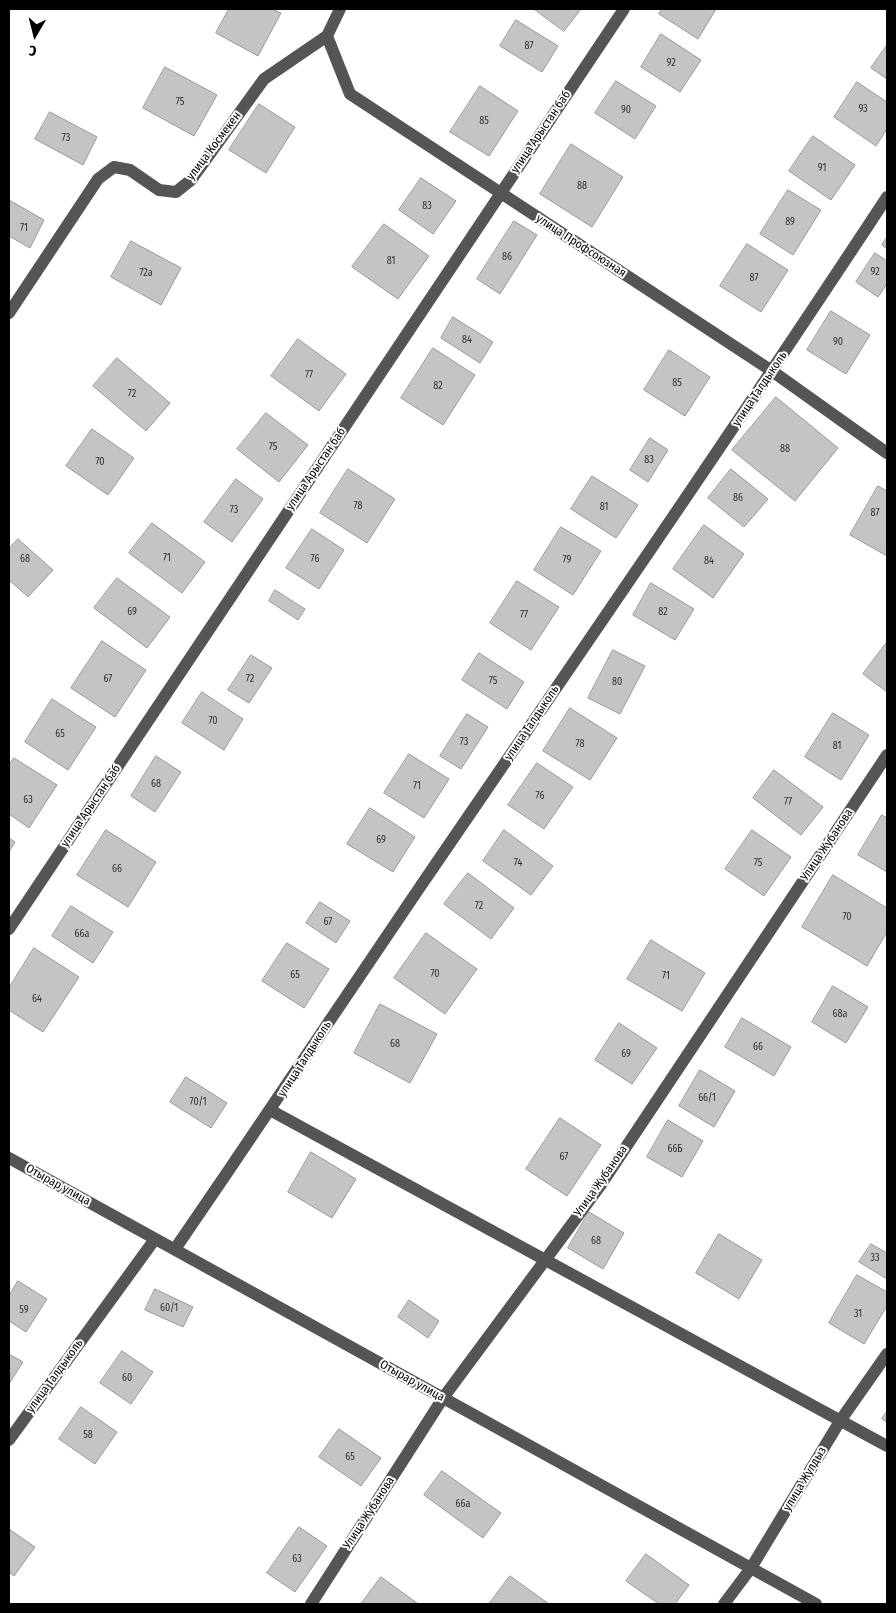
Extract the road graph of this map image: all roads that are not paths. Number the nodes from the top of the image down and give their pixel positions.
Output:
1 (340, 9) edge
2 (624, 9) edge
3 (327, 36) junction
4 (501, 193) junction
5 (887, 197) edge
6 (9, 313) edge
7 (772, 371) junction
8 (887, 453) edge
9 (887, 755) edge
10 (9, 929) edge
11 (270, 1110) junction
12 (9, 1158) edge
13 (155, 1238) junction
14 (174, 1249) junction
15 (546, 1260) junction
16 (887, 1354) edge
17 (444, 1398) junction
18 (840, 1421) junction
19 (9, 1440) edge
20 (887, 1446) edge
21 (751, 1568) junction
22 (311, 1604) edge
23 (724, 1604) edge
24 (816, 1604) edge

1 - 3 street
2 - 4 street, улица Арыстан баб
3 - 4 street, улица Профсоюзная
3 - 6 street, улица Космекен
4 - 7 street, улица Профсоюзная
4 - 10 street, улица Арыстан баб
5 - 7 street, улица Талдыколь
7 - 8 street, улица Профсоюзная
7 - 11 street, улица Талдыколь
9 - 15 street, Улица Жубанова
11 - 14 street, улица Талдыколь
11 - 15 street
12 - 13 street, Отырар улица
13 - 14 street, Отырар улица
13 - 19 street, улица Талдыколь
14 - 17 street, Отырар улица
15 - 17 street, Улица Жубанова
15 - 18 street
16 - 18 street, улица Жулдыз
17 - 21 street, Отырар улица
17 - 22 street, Улица Жубанова
18 - 20 street
18 - 21 street, улица Жулдыз
21 - 23 street, улица Жулдыз
21 - 24 street, Отырар улица

